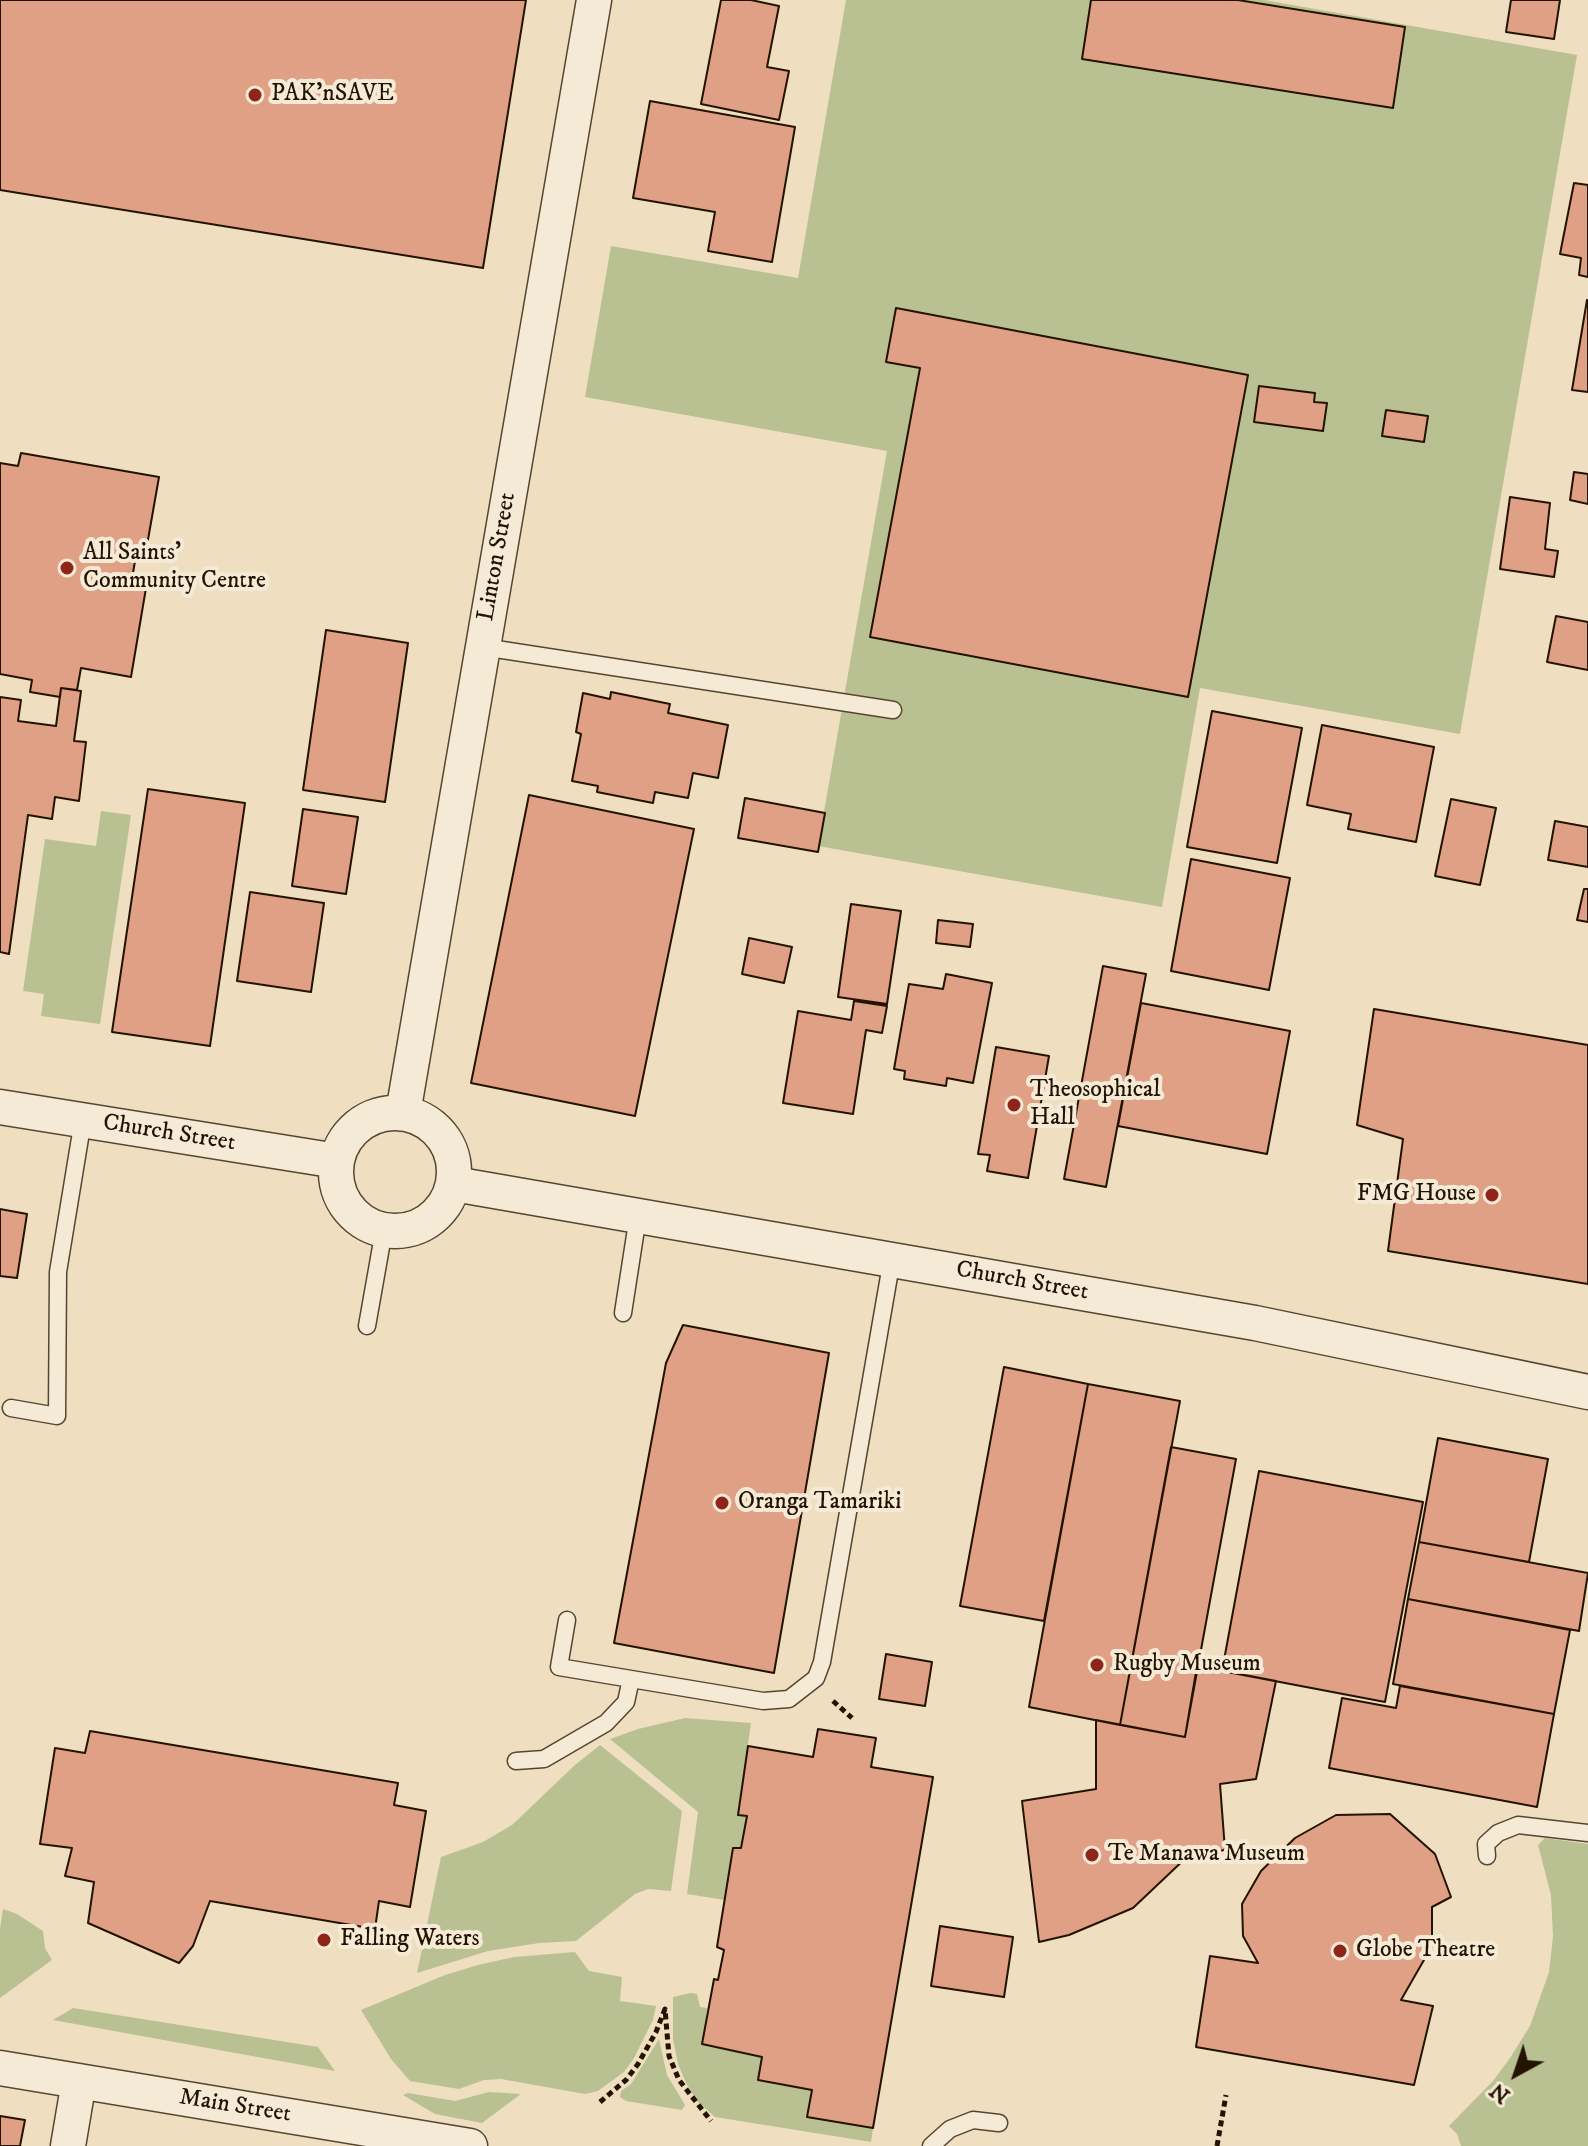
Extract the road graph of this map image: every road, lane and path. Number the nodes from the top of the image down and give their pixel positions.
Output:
1 (594, 0) edge
2 (483, 647) junction
3 (893, 710) dead end
4 (0, 1107) edge
5 (403, 1113) junction
6 (83, 1120) junction
7 (337, 1161) junction
8 (454, 1184) junction
9 (638, 1216) junction
10 (384, 1230) junction
11 (892, 1259) junction
12 (623, 1313) dead end
13 (367, 1326) dead end
14 (1588, 1392) edge
15 (11, 1408) dead end
16 (567, 1620) dead end
17 (631, 1679) junction
18 (516, 1761) dead end
19 (1588, 1833) edge
20 (1487, 1856) dead end
21 (0, 2068) edge
22 (79, 2081) junction
23 (1226, 2095) dead end
24 (600, 2102) dead end
25 (711, 2121) dead end
26 (999, 2123) dead end
27 (68, 2146) edge
28 (470, 2146) edge
29 (931, 2146) edge
30 (1217, 2146) edge

1 - 2 street, Linton Street
2 - 3 lane
2 - 5 street, Linton Street
4 - 6 street, Church Street
5 - 7 street
5 - 8 street
6 - 7 street, Church Street
6 - 15 lane
7 - 10 street
8 - 9 street, Church Street
8 - 10 street
9 - 11 street, Church Street
9 - 12 lane
10 - 13 lane
11 - 14 street, Church Street
11 - 17 lane
16 - 17 lane
17 - 18 lane
19 - 20 lane
21 - 22 street, Main Street
22 - 27 street
22 - 28 street, Main Street
23 - 30 path
24 - 25 path
26 - 29 lane

